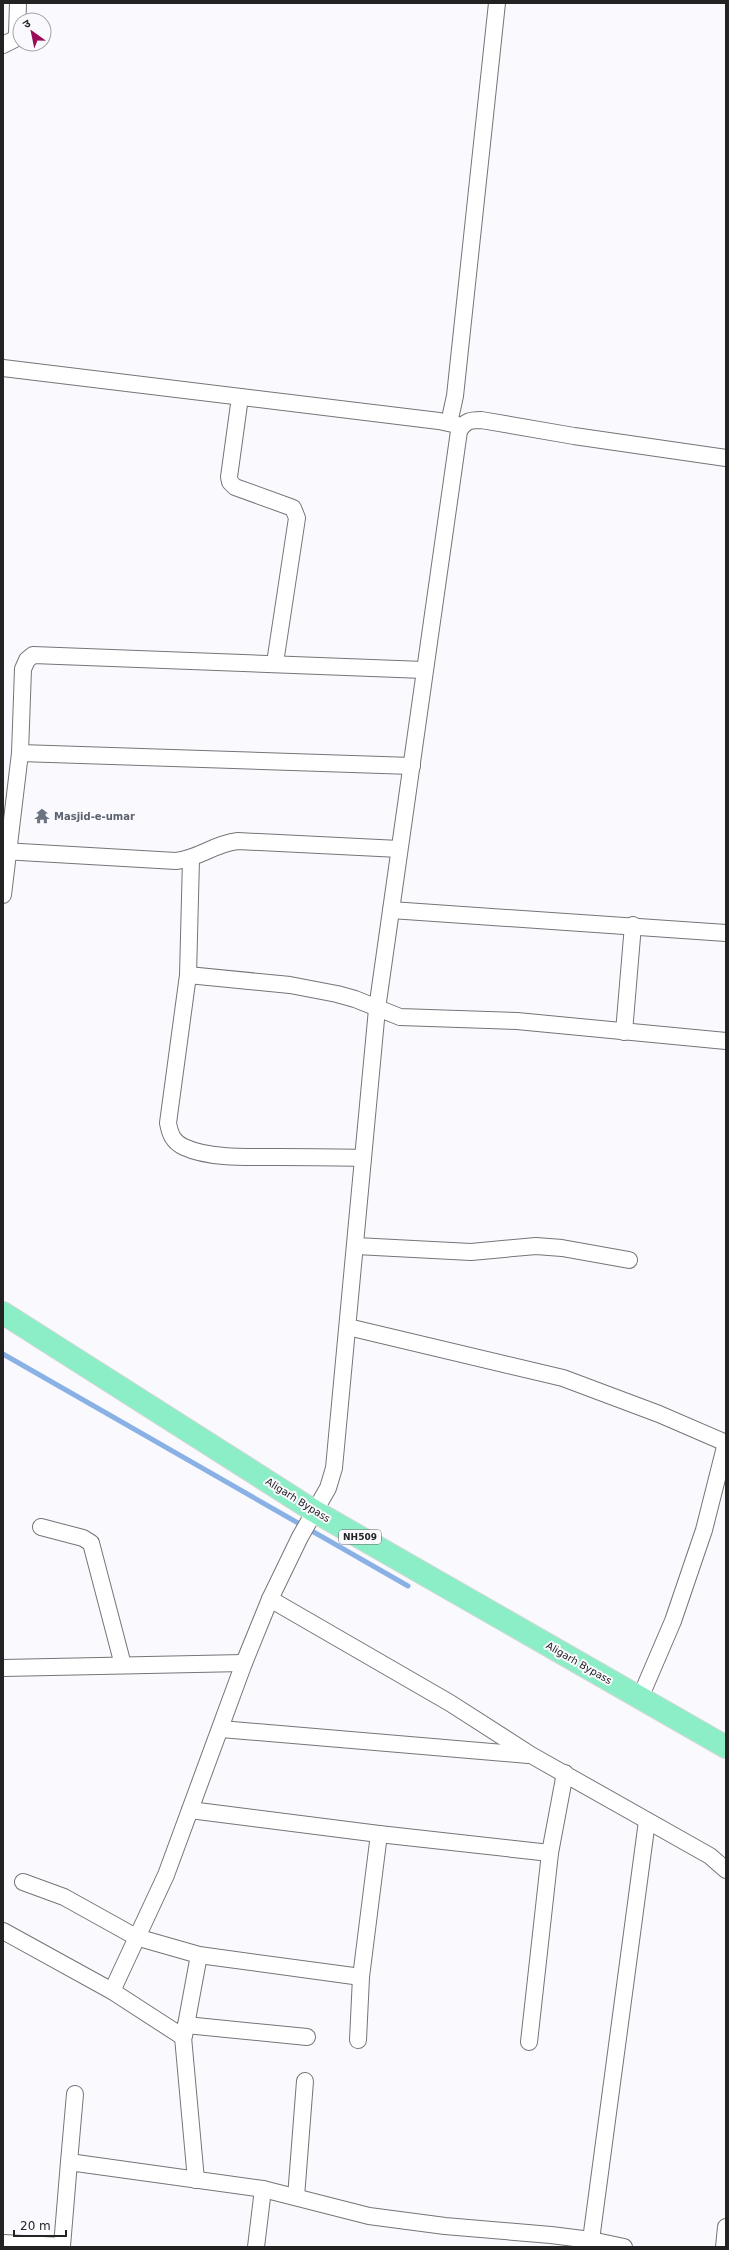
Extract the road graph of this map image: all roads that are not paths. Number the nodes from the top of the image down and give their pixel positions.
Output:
1 (18, 3) edge
2 (497, 3) edge
3 (3, 45) edge
4 (3, 368) edge
5 (240, 397) junction
6 (455, 424) junction
7 (726, 458) edge
8 (275, 663) junction
9 (424, 670) junction
10 (20, 753) junction
11 (412, 766) junction
12 (399, 849) junction
13 (6, 851) edge
14 (191, 859) junction
15 (3, 895) edge
16 (391, 910) junction
17 (633, 925) junction
18 (726, 933) edge
19 (188, 975) junction
20 (377, 1009) junction
21 (624, 1032) junction
22 (726, 1041) edge
23 (363, 1158) junction
24 (356, 1246) junction
25 (629, 1260) dead end
26 (3, 1313) edge
27 (348, 1327) junction
28 (726, 1443) edge
29 (311, 1516) junction
30 (41, 1527) dead end
31 (270, 1599) junction
32 (244, 1663) junction
33 (124, 1666) junction
34 (3, 1668) edge
35 (640, 1698) junction
36 (221, 1729) junction
37 (726, 1747) edge
38 (531, 1755) junction
39 (565, 1773) junction
40 (190, 1810) junction
41 (646, 1821) junction
42 (379, 1834) junction
43 (550, 1853) junction
44 (726, 1870) edge
45 (23, 1882) dead end
46 (3, 1931) edge
47 (136, 1937) junction
48 (199, 1955) junction
49 (361, 1978) junction
50 (112, 1991) junction
51 (184, 2031) junction
52 (307, 2037) dead end
53 (358, 2040) dead end
54 (529, 2042) dead end
55 (305, 2081) dead end
56 (75, 2094) dead end
57 (69, 2162) junction
58 (196, 2180) junction
59 (263, 2189) junction
60 (296, 2197) junction
61 (726, 2227) edge
62 (591, 2240) junction
63 (3, 2243) edge
64 (62, 2246) edge
65 (256, 2247) edge
66 (624, 2247) edge
67 (724, 2247) edge

1 - 3 street
2 - 6 street
4 - 5 street
5 - 6 street
5 - 8 street
6 - 7 street
6 - 9 street
8 - 9 street
8 - 10 street
9 - 11 street
10 - 11 street
10 - 13 street
11 - 12 street
12 - 14 street
12 - 16 street
13 - 14 street
13 - 15 street
14 - 19 street
16 - 17 street
16 - 20 street
17 - 18 street
17 - 21 street
19 - 20 street
19 - 23 street
20 - 21 street
20 - 23 street
21 - 22 street
23 - 24 street
24 - 25 street
24 - 27 street
26 - 29 highway, Aligarh Bypass / NH509
27 - 28 street
27 - 29 street
28 - 35 street
29 - 31 street
29 - 35 highway, Aligarh Bypass / NH509
30 - 33 street
31 - 32 street
31 - 38 street
32 - 33 street
32 - 36 street
33 - 34 street
35 - 37 highway, Aligarh Bypass / NH509
36 - 38 street
36 - 40 street
38 - 39 street
39 - 41 street
39 - 43 street
40 - 42 street
40 - 47 street
41 - 44 street
41 - 62 street
42 - 43 street
42 - 49 street
43 - 54 street
45 - 47 street
46 - 50 street
47 - 48 street
47 - 50 street
48 - 49 street
48 - 51 street
49 - 53 street
50 - 51 street
51 - 52 street
51 - 58 street
55 - 60 street
56 - 57 street
57 - 58 street
57 - 64 street
58 - 59 street
59 - 60 street
59 - 65 street
60 - 62 street
61 - 67 street
62 - 66 street
63 - 64 street

